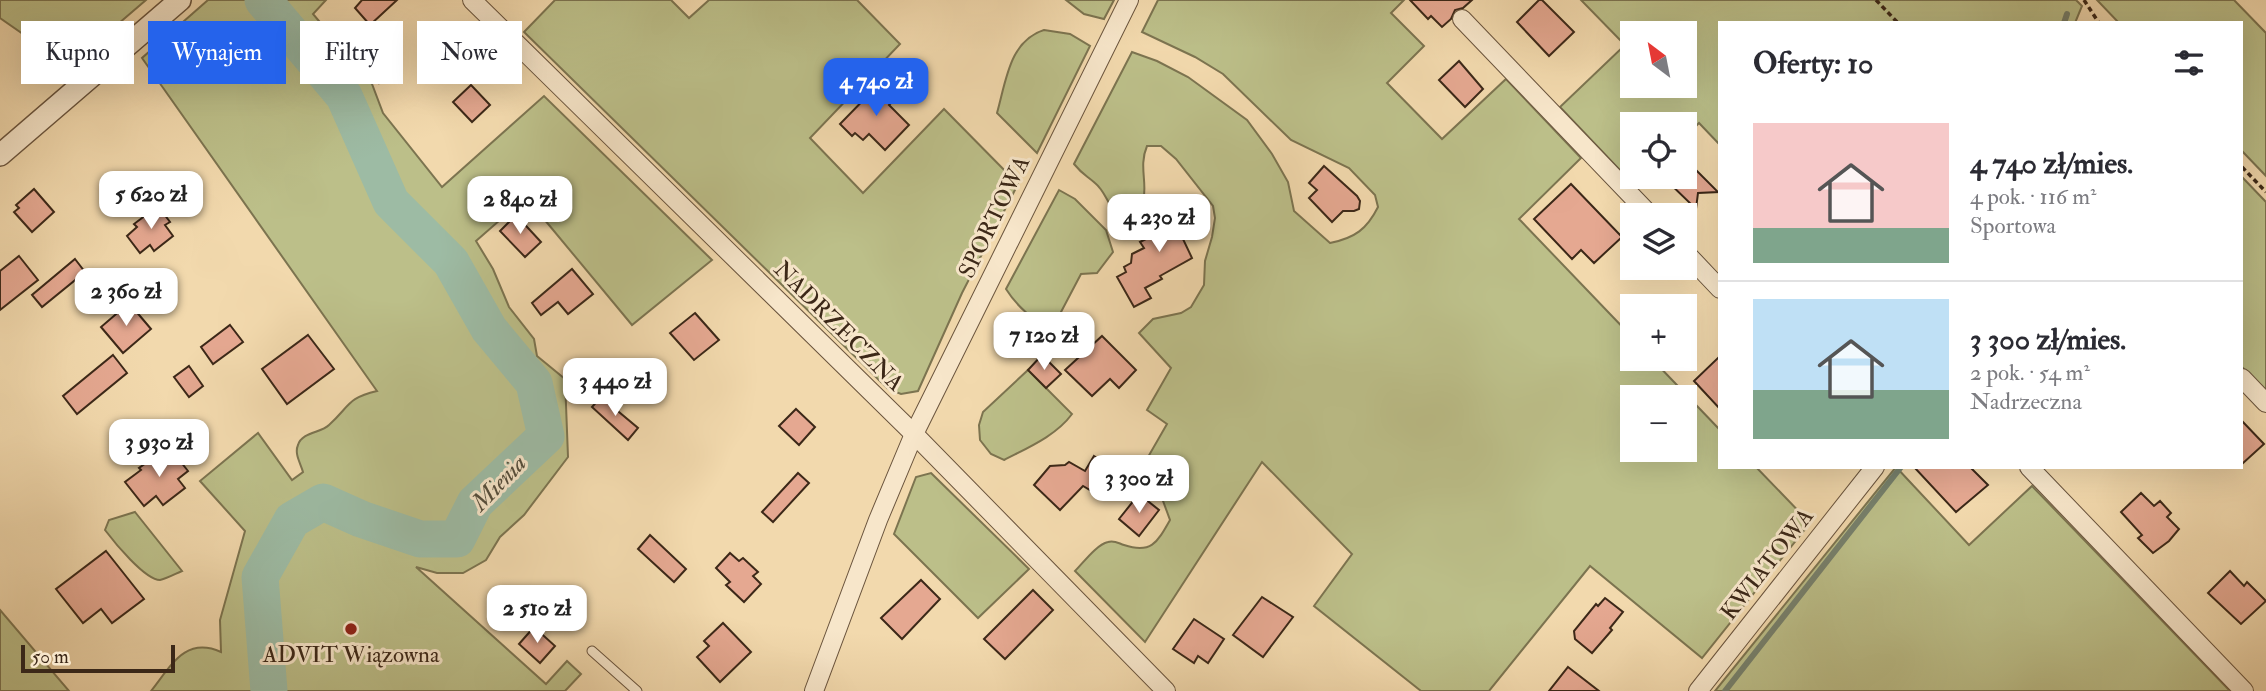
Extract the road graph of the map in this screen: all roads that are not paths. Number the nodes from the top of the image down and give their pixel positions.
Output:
1 (180, 0) edge
2 (472, 0) edge
3 (1129, 0) edge
4 (1462, 19) dead end
5 (0, 155) edge
6 (1638, 203) edge
7 (1697, 265) edge
8 (1718, 287) edge
9 (2243, 379) edge
10 (2266, 403) edge
11 (914, 434) junction
12 (1873, 469) edge
13 (2031, 469) edge
14 (592, 651) dead end
15 (637, 691) edge
16 (814, 691) edge
17 (1166, 691) edge
18 (1698, 691) edge
19 (2244, 691) edge

1 - 5 street
2 - 11 street, NADRZECZNA
3 - 11 street, SPORTOWA
4 - 6 street
7 - 8 street
9 - 10 street
11 - 16 street, SPORTOWA
11 - 17 street, NADRZECZNA
12 - 18 street, KWIATOWA
13 - 19 street
14 - 15 lane

